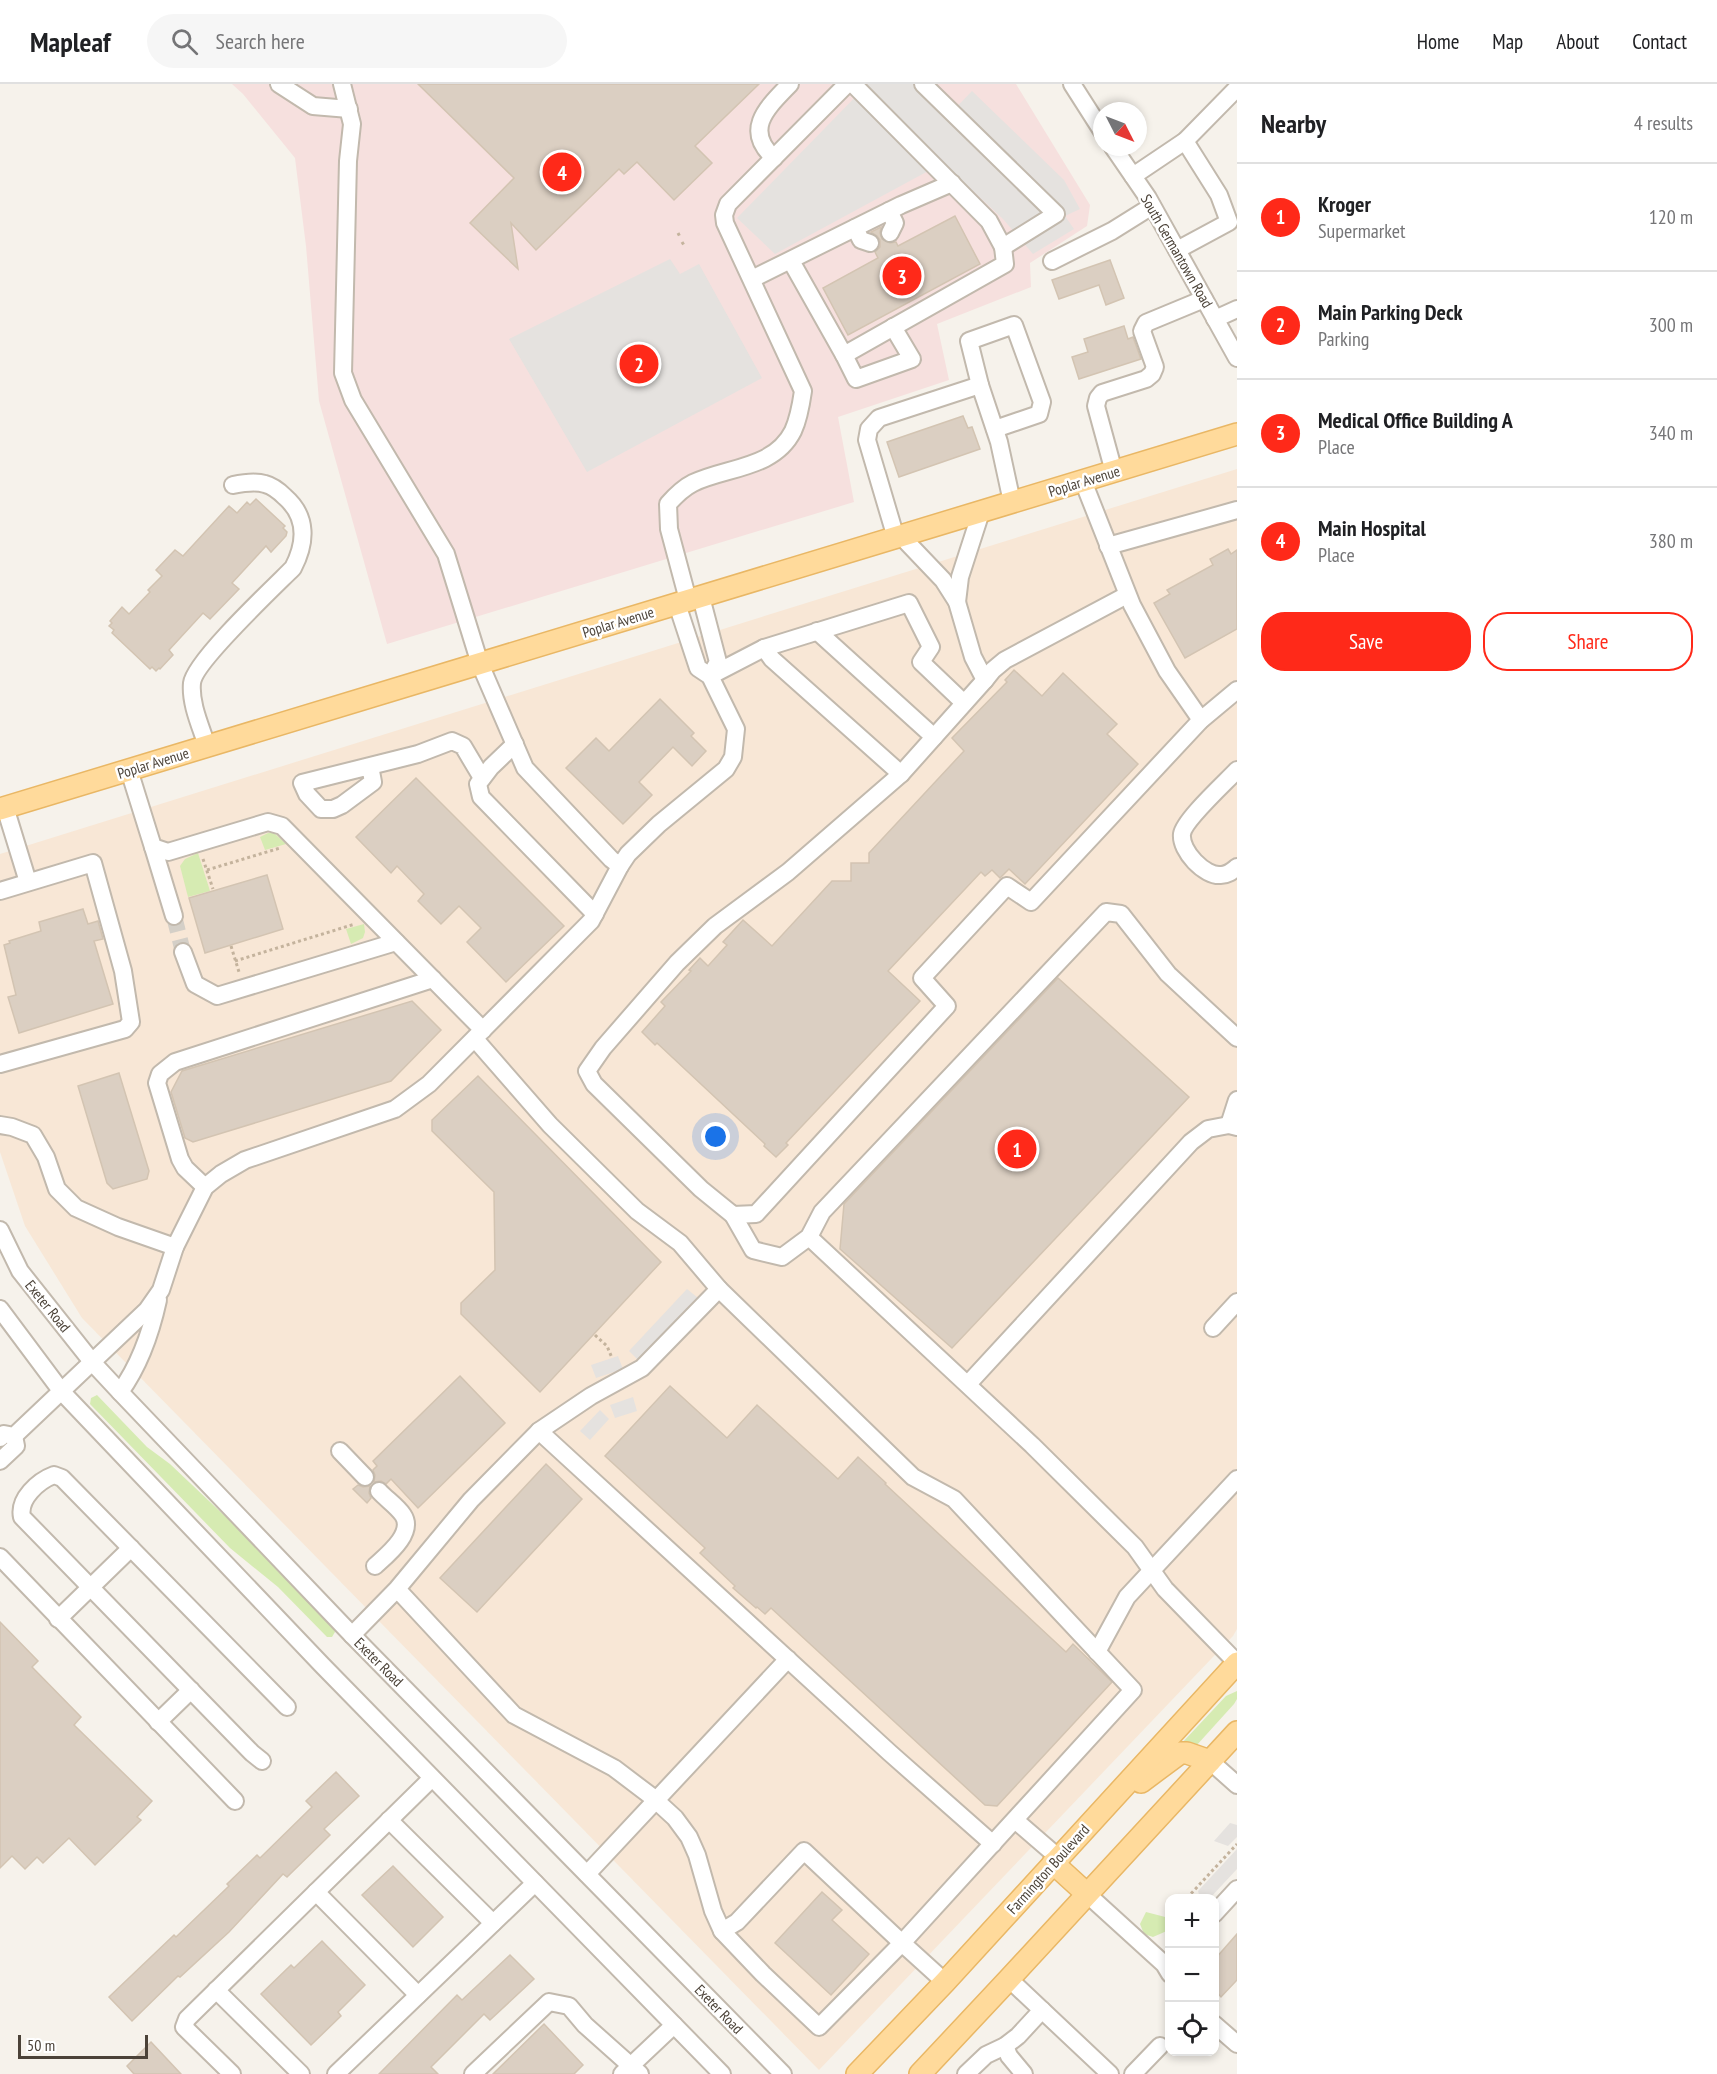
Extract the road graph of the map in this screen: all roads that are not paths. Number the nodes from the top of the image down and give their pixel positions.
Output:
1 (279, 84) edge
2 (342, 84) edge
3 (790, 84) edge
4 (847, 84) edge
5 (854, 84) edge
6 (923, 84) edge
7 (1072, 84) edge
8 (1237, 88) edge
9 (349, 108) junction
10 (1093, 117) edge
11 (1185, 141) junction
12 (1119, 156) edge
13 (774, 158) junction
14 (1132, 176) junction
15 (952, 183) junction
16 (1152, 206) junction
17 (889, 211) junction
18 (1233, 222) edge
19 (855, 228) junction
20 (891, 233) dead end
21 (870, 243) dead end
22 (1003, 247) junction
23 (1177, 250) junction
24 (791, 261) junction
25 (1052, 261) dead end
26 (752, 279) junction
27 (1204, 299) junction
28 (1237, 309) edge
29 (1215, 318) junction
30 (893, 327) junction
31 (844, 355) junction
32 (1237, 358) edge
33 (980, 385) junction
34 (995, 429) junction
35 (1237, 434) edge
36 (1114, 472) junction
37 (1083, 481) junction
38 (233, 485) dead end
39 (1012, 502) junction
40 (1235, 510) edge
41 (981, 512) junction
42 (898, 537) junction
43 (1108, 546) junction
44 (1127, 595) junction
45 (689, 600) junction
46 (957, 602) junction
47 (817, 631) junction
48 (764, 648) junction
49 (480, 664) junction
50 (710, 676) junction
51 (985, 680) junction
52 (1237, 690) edge
53 (964, 703) junction
54 (1201, 720) junction
55 (934, 737) junction
56 (515, 744) junction
57 (207, 746) junction
58 (370, 766) dead end
59 (129, 770) junction
60 (1237, 770) edge
61 (901, 774) junction
62 (482, 778) junction
63 (3, 808) edge
64 (153, 847) junction
65 (620, 866) junction
66 (1237, 867) edge
67 (28, 882) junction
68 (0, 891) edge
69 (595, 914) junction
70 (174, 916) tunnel mouth
71 (396, 942) junction
72 (183, 952) tunnel mouth
73 (433, 979) junction
74 (479, 1035) junction
75 (1237, 1038) edge
76 (0, 1064) edge
77 (1237, 1101) edge
78 (0, 1125) edge
79 (1233, 1126) edge
80 (205, 1187) junction
81 (733, 1215) junction
82 (0, 1230) edge
83 (810, 1237) junction
84 (175, 1246) junction
85 (719, 1289) junction
86 (161, 1290) junction
87 (1237, 1302) edge
88 (0, 1309) edge
89 (1213, 1328) dead end
90 (93, 1363) junction
91 (968, 1384) junction
92 (62, 1392) junction
93 (120, 1392) junction
94 (539, 1431) junction
95 (7, 1437) edge
96 (340, 1451) dead end
97 (0, 1461) edge
98 (365, 1477) dead end
99 (1237, 1479) edge
100 (379, 1491) dead end
101 (130, 1548) junction
102 (0, 1557) edge
103 (375, 1566) dead end
104 (1152, 1570) junction
105 (90, 1587) junction
106 (397, 1589) junction
107 (58, 1619) junction
108 (352, 1635) junction
109 (1098, 1652) junction
110 (788, 1659) junction
111 (1237, 1663) edge
112 (191, 1690) junction
113 (287, 1707) dead end
114 (158, 1722) junction
115 (1237, 1732) edge
116 (262, 1761) dead end
117 (1210, 1761) junction
118 (432, 1778) junction
119 (1237, 1785) edge
120 (235, 1801) dead end
121 (656, 1801) junction
122 (1098, 1814) junction
123 (389, 1820) junction
124 (1015, 1820) junction
125 (993, 1844) junction
126 (1056, 1860) junction
127 (587, 1874) junction
128 (535, 1883) junction
129 (1237, 1889) edge
130 (316, 1892) junction
131 (1087, 1894) junction
132 (1219, 1909) edge
133 (493, 1923) junction
134 (722, 1931) junction
135 (902, 1943) junction
136 (1164, 1956) edge
137 (1010, 1979) junction
138 (945, 1982) junction
139 (216, 1990) junction
140 (418, 1995) junction
141 (1042, 2010) junction
142 (674, 2025) junction
143 (1219, 2028) edge
144 (1237, 2044) edge
145 (1005, 2046) junction
146 (1160, 2046) dead end
147 (631, 2071) edge
148 (232, 2074) edge
149 (301, 2074) edge
150 (336, 2074) edge
151 (473, 2074) edge
152 (722, 2074) edge
153 (783, 2074) edge
154 (857, 2074) edge
155 (920, 2074) edge
156 (966, 2074) edge
157 (1024, 2074) edge
158 (1110, 2074) edge
159 (1133, 2074) edge

1 - 9 street
2 - 9 street
3 - 13 street
4 - 13 street
5 - 15 street
6 - 22 street
7 - 10 street
8 - 11 street
9 - 49 street
11 - 14 street
11 - 18 street
12 - 14 street, South Germantown Road
13 - 26 street
14 - 16 street, South Germantown Road
15 - 17 street
15 - 22 street
16 - 23 street, South Germantown Road
16 - 25 street
17 - 19 street
17 - 20 street
18 - 23 street
19 - 21 street
19 - 24 street
22 - 30 street
23 - 27 street, South Germantown Road
24 - 26 street
24 - 31 street
26 - 45 street
27 - 29 street, South Germantown Road
27 - 36 street
28 - 29 street
29 - 32 street, South Germantown Road
30 - 31 street
30 - 31 street
33 - 34 street
33 - 34 street
33 - 42 street
34 - 39 street
35 - 36 main road, Poplar Avenue
36 - 37 main road, Poplar Avenue
37 - 39 main road, Poplar Avenue
37 - 43 street
38 - 57 street
39 - 41 main road, Poplar Avenue
40 - 43 street
41 - 42 main road, Poplar Avenue
41 - 46 street
42 - 45 main road, Poplar Avenue
42 - 46 street
43 - 44 street
44 - 51 street
44 - 54 street
45 - 49 main road, Poplar Avenue
45 - 50 street
45 - 50 street
46 - 51 street
47 - 48 street
47 - 53 street
47 - 55 street
48 - 50 street
48 - 61 street
49 - 56 street
49 - 57 main road, Poplar Avenue
50 - 65 street
51 - 53 street
52 - 54 street
53 - 55 street
54 - 81 street
55 - 61 street
56 - 62 street
56 - 65 street
57 - 59 main road, Poplar Avenue
58 - 62 street
59 - 63 main road, Poplar Avenue
59 - 64 street
60 - 66 street
61 - 81 street
62 - 69 street
63 - 67 street
64 - 70 street
64 - 71 street
65 - 69 street
67 - 68 street
67 - 76 street
69 - 74 street
71 - 72 street
71 - 73 street
73 - 74 street
73 - 80 street
74 - 80 street
74 - 85 street
75 - 83 street
77 - 79 street
78 - 84 street
79 - 91 street
80 - 84 street
81 - 83 street
82 - 90 street, Exeter Road
83 - 91 street
84 - 86 street
85 - 94 street
85 - 109 street
86 - 90 street
86 - 93 street
87 - 89 street
88 - 92 street
90 - 92 street
90 - 93 street, Exeter Road
91 - 104 street
92 - 95 street
92 - 118 street
93 - 108 street, Exeter Road
94 - 106 street
94 - 110 street
95 - 97 street
96 - 98 street
99 - 104 street
100 - 103 street
101 - 105 street
101 - 105 street
101 - 113 street
102 - 107 street
104 - 109 street
104 - 111 street
105 - 107 street
105 - 112 street
106 - 108 street
106 - 121 street
107 - 114 street
108 - 127 street, Exeter Road
109 - 124 street
110 - 121 street
110 - 125 street
111 - 122 main road, Farmington Boulevard
112 - 114 street
112 - 116 street
114 - 120 street
115 - 117 main road
117 - 119 street
117 - 122 main road
117 - 131 main road
118 - 123 street
118 - 128 street
121 - 127 street
121 - 134 street
122 - 126 main road, Farmington Boulevard
123 - 130 street
123 - 133 street
124 - 125 street
124 - 126 street
125 - 135 street
126 - 131 main road
126 - 138 main road, Farmington Boulevard
127 - 153 street, Exeter Road
128 - 133 street
128 - 142 street
129 - 132 street
130 - 139 street
130 - 140 street
131 - 136 street
131 - 137 main road
133 - 140 street
134 - 135 street
134 - 135 street
135 - 138 street
137 - 141 street
137 - 155 main road
138 - 154 main road, Farmington Boulevard
139 - 148 street
139 - 149 street
140 - 150 street
141 - 145 street
141 - 158 street
142 - 147 street
142 - 152 street
143 - 144 street
145 - 156 street
145 - 157 street
146 - 159 street
147 - 151 street

